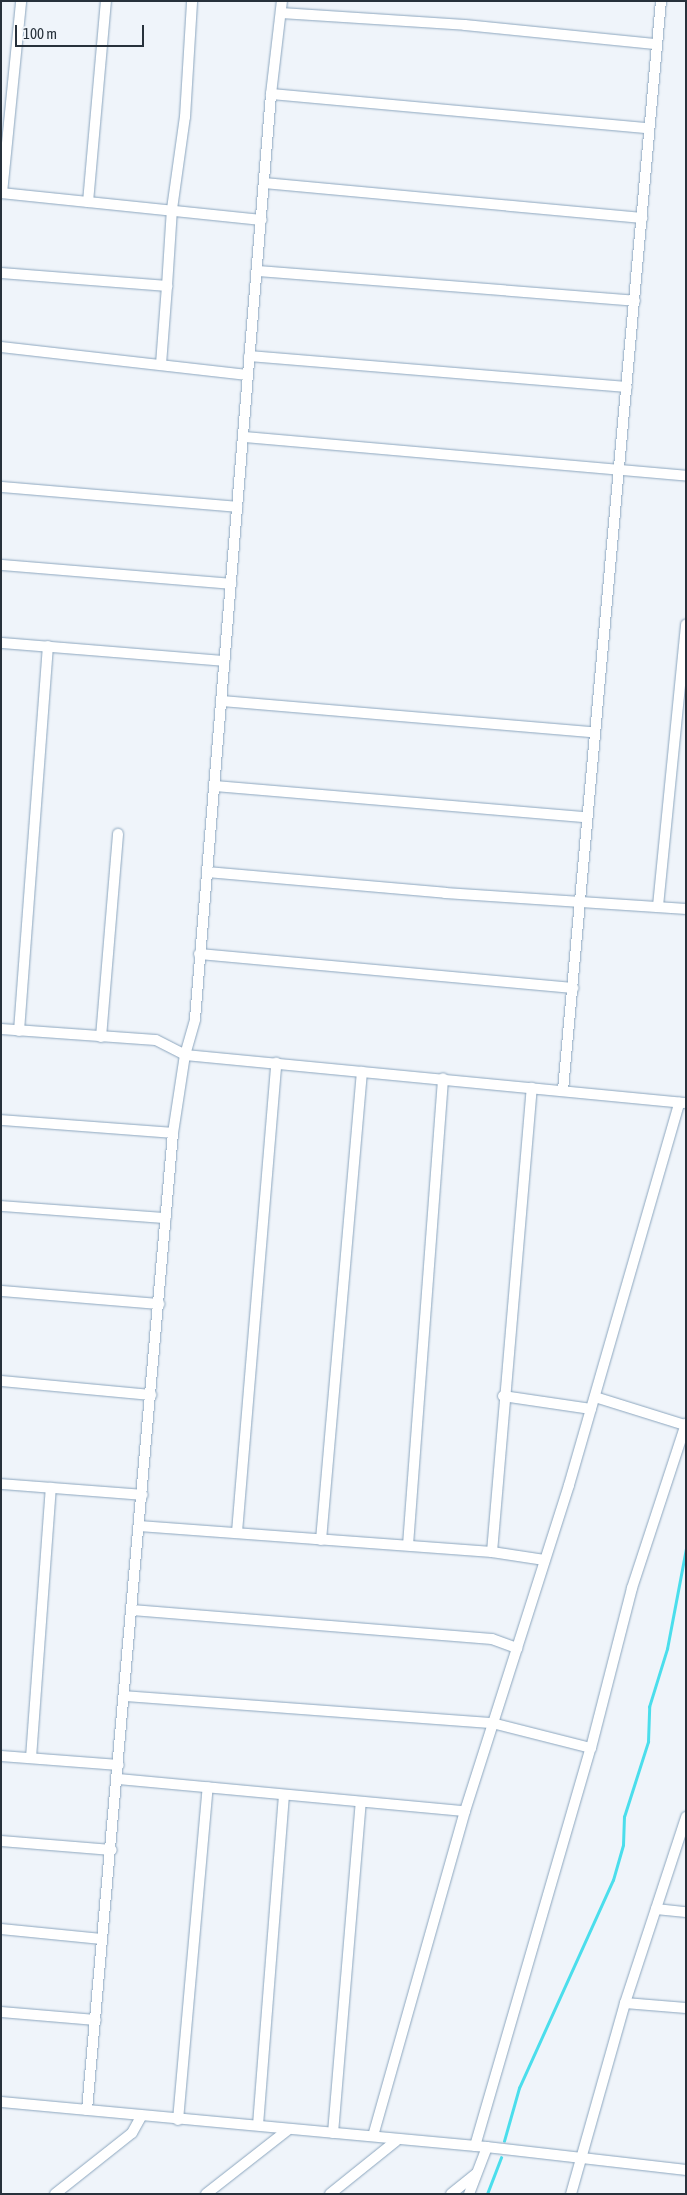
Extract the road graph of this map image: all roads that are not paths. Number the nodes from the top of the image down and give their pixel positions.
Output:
1 (21, 1) edge
2 (106, 1) edge
3 (192, 1) edge
4 (282, 1) edge
5 (661, 1) edge
6 (281, 14) junction
7 (657, 44) junction
8 (271, 94) junction
9 (648, 128) junction
10 (264, 182) junction
11 (2, 193) edge
12 (88, 202) junction
13 (172, 209) junction
14 (642, 218) junction
15 (262, 220) junction
16 (258, 271) junction
17 (1, 272) edge
18 (167, 286) junction
19 (635, 300) junction
20 (1, 347) edge
21 (249, 356) junction
22 (162, 364) junction
23 (247, 375) junction
24 (628, 387) junction
25 (244, 437) junction
26 (618, 471) junction
27 (686, 476) edge
28 (1, 486) edge
29 (237, 507) junction
30 (1, 565) edge
31 (231, 584) junction
32 (686, 624) edge
33 (1, 643) edge
34 (48, 646) junction
35 (224, 661) junction
36 (221, 701) junction
37 (594, 732) junction
38 (214, 786) junction
39 (587, 818) junction
40 (118, 834) dead end
41 (207, 872) junction
42 (582, 900) junction
43 (658, 906) junction
44 (686, 909) edge
45 (199, 954) junction
46 (573, 988) junction
47 (1, 1029) edge
48 (19, 1031) junction
49 (101, 1037) junction
50 (185, 1055) junction
51 (276, 1063) junction
52 (362, 1072) junction
53 (443, 1078) junction
54 (532, 1088) junction
55 (563, 1090) junction
56 (683, 1103) edge
57 (1, 1120) edge
58 (173, 1133) junction
59 (1, 1206) edge
60 (166, 1218) junction
61 (1, 1291) edge
62 (159, 1304) junction
63 (1, 1381) edge
64 (152, 1396) junction
65 (503, 1396) junction
66 (595, 1397) junction
67 (592, 1409) junction
68 (686, 1425) edge
69 (1, 1484) edge
70 (51, 1488) junction
71 (142, 1495) junction
72 (139, 1526) junction
73 (237, 1532) junction
74 (321, 1540) junction
75 (408, 1545) junction
76 (492, 1552) junction
77 (544, 1560) junction
78 (132, 1610) junction
79 (517, 1648) junction
80 (124, 1696) junction
81 (492, 1723) junction
82 (591, 1748) junction
83 (1, 1756) edge
84 (32, 1758) junction
85 (119, 1765) junction
86 (118, 1779) junction
87 (208, 1787) junction
88 (284, 1795) junction
89 (361, 1803) junction
90 (466, 1811) junction
91 (685, 1823) edge
92 (1, 1840) edge
93 (112, 1850) junction
94 (656, 1909) junction
95 (686, 1912) edge
96 (1, 1929) edge
97 (102, 1939) junction
98 (625, 2003) junction
99 (686, 2008) edge
100 (1, 2012) edge
101 (96, 2020) junction
102 (1, 2102) edge
103 (87, 2110) junction
104 (141, 2117) junction
105 (178, 2120) junction
106 (258, 2125) junction
107 (289, 2129) junction
108 (332, 2133) junction
109 (373, 2136) junction
110 (396, 2141) junction
111 (475, 2146) junction
112 (487, 2147) junction
113 (583, 2160) junction
114 (686, 2170) edge
115 (477, 2173) junction
116 (453, 2192) edge
117 (470, 2193) edge
118 (55, 2194) edge
119 (206, 2194) edge
120 (330, 2194) edge
121 (572, 2194) edge

1 - 11 street
2 - 12 street
3 - 13 street
4 - 6 street
5 - 7 street
6 - 7 street
6 - 8 street
7 - 9 street
8 - 9 street
8 - 10 street
9 - 14 street
10 - 14 street
10 - 15 street
11 - 12 street
12 - 13 street
13 - 15 street
13 - 18 street
14 - 19 street
15 - 16 street
16 - 19 street
16 - 21 street
17 - 18 street
18 - 22 street
19 - 24 street
20 - 22 street
21 - 23 street
21 - 24 street
22 - 23 street
23 - 25 street
24 - 26 street
25 - 26 street
25 - 29 street
26 - 27 street
26 - 37 street
28 - 29 street
29 - 31 street
30 - 31 street
31 - 35 street
32 - 43 street
33 - 34 street
34 - 35 street
34 - 48 street
35 - 36 street
36 - 37 street
36 - 38 street
37 - 39 street
38 - 39 street
38 - 41 street
39 - 42 street
40 - 49 street
41 - 42 street
41 - 45 street
42 - 43 street
42 - 46 street
43 - 44 street
45 - 46 street
45 - 50 street
46 - 55 street
47 - 48 street
48 - 49 street
49 - 50 street
50 - 51 street
50 - 58 street
51 - 52 street
51 - 73 street
52 - 53 street
52 - 74 street
53 - 54 street
53 - 75 street
54 - 55 street
54 - 65 street
55 - 56 street
56 - 66 street
57 - 58 street
58 - 60 street
59 - 60 street
60 - 62 street
61 - 62 street
62 - 64 street
63 - 64 street
64 - 71 street
65 - 67 street
65 - 76 street
66 - 67 street
66 - 68 street
67 - 77 street
68 - 82 street
69 - 70 street
70 - 71 street
70 - 84 street
71 - 72 street
72 - 73 street
72 - 78 street
73 - 74 street
74 - 75 street
75 - 76 street
76 - 77 street
77 - 79 street
78 - 79 street
78 - 80 street
79 - 81 street
80 - 81 street
80 - 85 street
81 - 82 street
81 - 90 street
82 - 111 street
83 - 84 street
84 - 85 street
85 - 86 street
86 - 87 street
86 - 93 street
87 - 88 street
87 - 105 street
88 - 89 street
88 - 106 street
89 - 90 street
89 - 108 street
90 - 109 street
91 - 94 street
92 - 93 street
93 - 97 street
94 - 95 street
94 - 98 street
96 - 97 street
97 - 101 street
98 - 99 street
98 - 113 street
100 - 101 street
101 - 103 street
102 - 103 street
103 - 104 street
104 - 105 street
104 - 118 street
105 - 106 street
106 - 107 street
107 - 108 street
107 - 119 street
108 - 109 street
109 - 110 street
110 - 111 street
110 - 120 street
111 - 112 street
112 - 113 street
112 - 115 street
113 - 114 street
113 - 121 street
115 - 116 street
115 - 117 street
116 - 117 street

